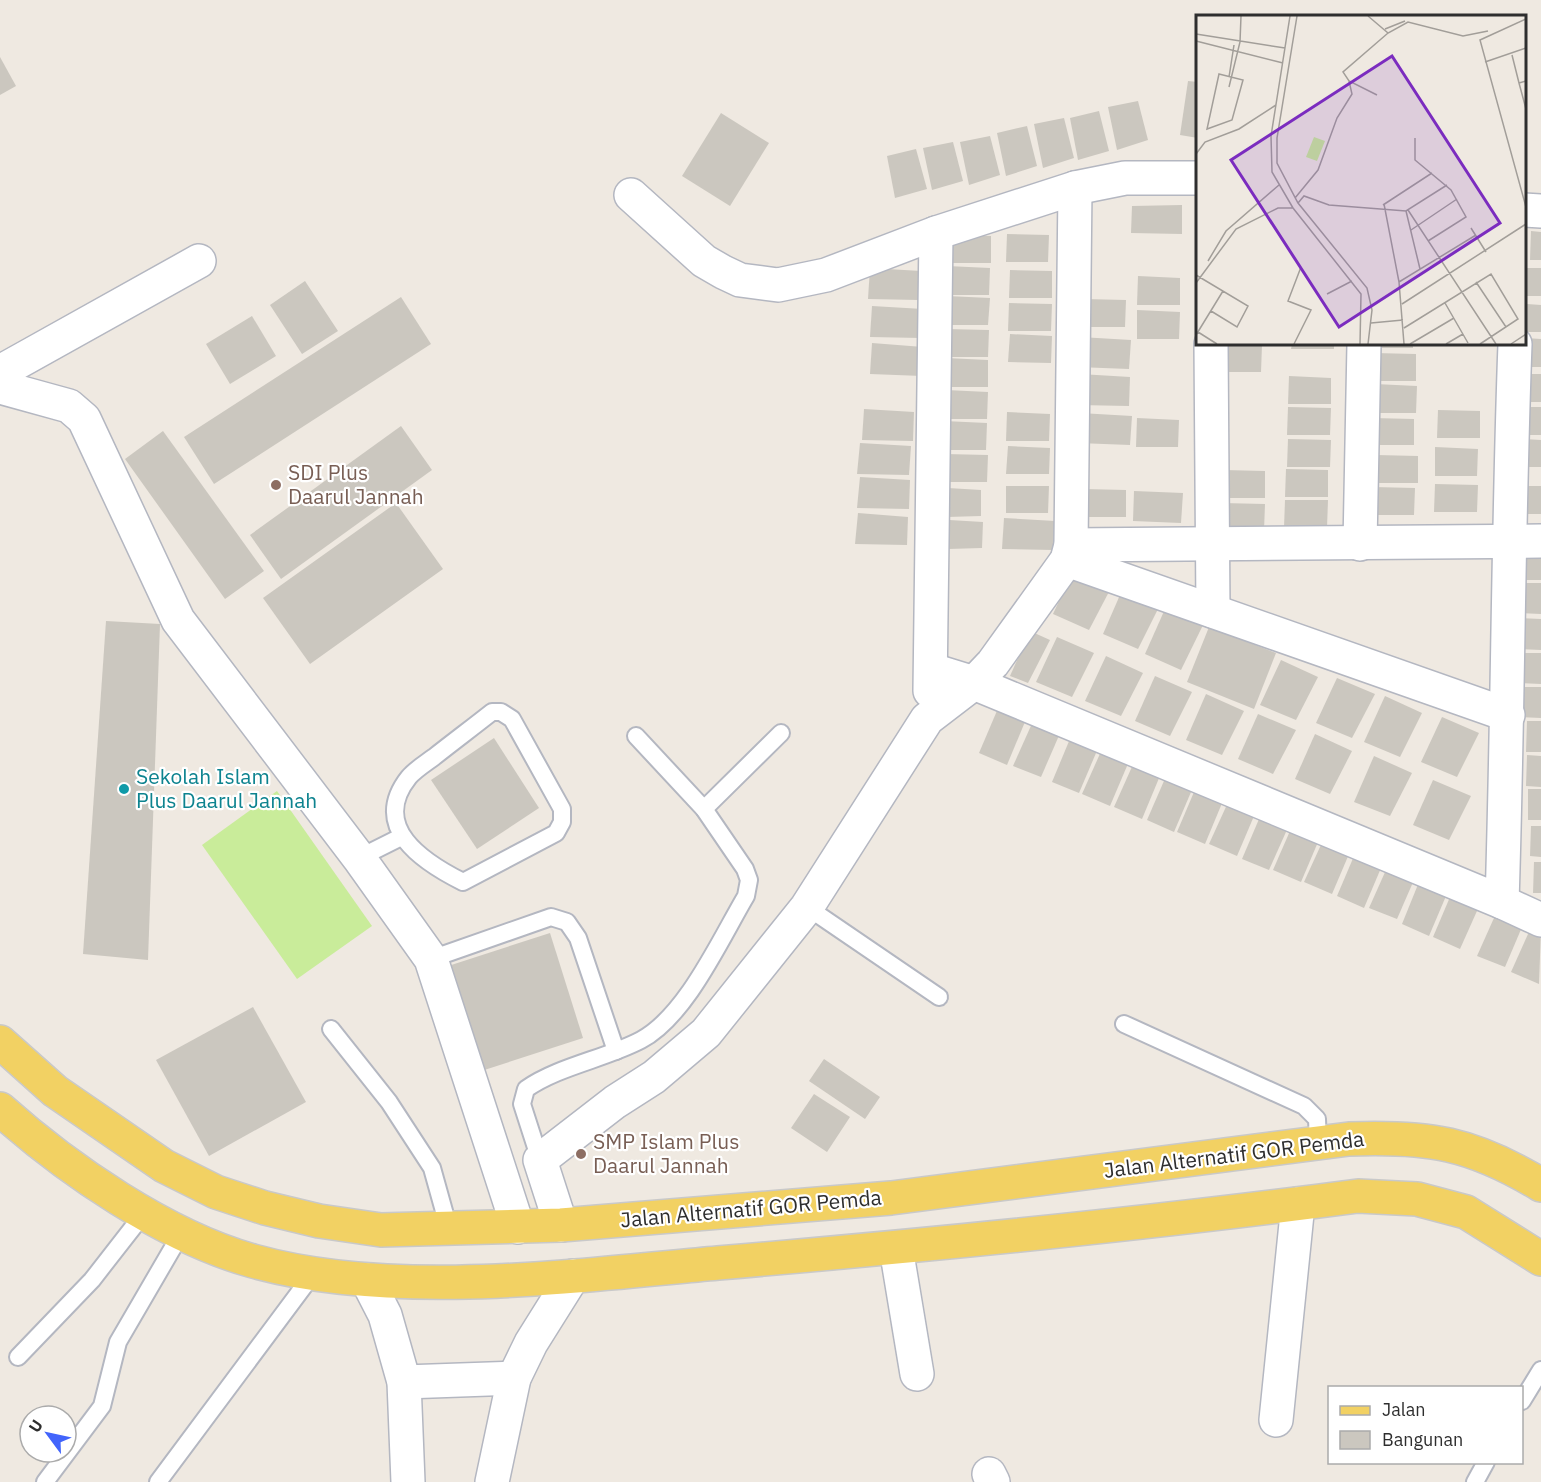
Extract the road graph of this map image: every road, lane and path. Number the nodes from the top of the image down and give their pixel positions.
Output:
1 (1196, 178) edge
2 (1075, 188) junction
3 (631, 195) dead end
4 (1526, 210) edge
5 (1541, 211) edge
6 (936, 233) junction
7 (198, 261) dead end
8 (1211, 345) edge
9 (1364, 345) edge
10 (1515, 345) edge
11 (0, 372) edge
12 (0, 387) edge
13 (1508, 541) junction
14 (1541, 541) edge
15 (1212, 542) junction
16 (1360, 544) junction
17 (1069, 552) junction
18 (1213, 611) junction
19 (932, 670) junction
20 (974, 683) junction
21 (1508, 715) junction
22 (927, 719) junction
23 (781, 733) dead end
24 (636, 736) dead end
25 (704, 809) junction
26 (401, 837) junction
27 (359, 858) junction
28 (1502, 902) junction
29 (807, 907) junction
30 (1541, 920) edge
31 (431, 959) junction
32 (939, 997) dead end
33 (1124, 1024) dead end
34 (331, 1029) dead end
35 (0, 1042) edge
36 (616, 1051) junction
37 (0, 1109) edge
38 (1318, 1143) junction
39 (540, 1160) junction
40 (1541, 1185) edge
41 (1298, 1204) junction
42 (145, 1212) junction
43 (561, 1225) junction
44 (518, 1227) junction
45 (449, 1230) junction
46 (182, 1232) junction
47 (896, 1248) junction
48 (1541, 1259) edge
49 (313, 1274) junction
50 (573, 1276) junction
51 (367, 1280) junction
52 (18, 1357) dead end
53 (1541, 1370) edge
54 (917, 1374) dead end
55 (514, 1378) junction
56 (404, 1382) junction
57 (1523, 1398) edge
58 (1276, 1420) dead end
59 (1485, 1464) edge
60 (45, 1482) edge
61 (158, 1482) edge
62 (408, 1482) edge
63 (492, 1482) edge
64 (1474, 1482) edge

1 - 2 street
2 - 6 street
2 - 17 street
3 - 6 street
4 - 5 street
6 - 19 street
7 - 11 street
8 - 15 street
9 - 16 street
10 - 13 street
12 - 27 street
13 - 14 street
13 - 16 street
13 - 21 street
15 - 16 street
15 - 17 street
15 - 18 street
17 - 18 street
17 - 20 street
18 - 21 street
19 - 20 street
19 - 22 street
20 - 22 street
20 - 28 street
21 - 28 street
22 - 29 street
23 - 25 lane
24 - 25 lane
25 - 36 lane
26 - 26 lane
26 - 27 lane
27 - 31 street
28 - 30 street
29 - 32 lane
29 - 39 street
31 - 36 lane
31 - 44 street
33 - 38 lane
34 - 45 lane
35 - 45 main road, Jalan Alternatif GOR Pemda
36 - 39 lane
37 - 42 main road
38 - 40 main road, Jalan Alternatif GOR Pemda
38 - 43 main road, Jalan Alternatif GOR Pemda
39 - 43 street
41 - 47 main road
41 - 48 main road
41 - 58 street
42 - 46 main road
42 - 52 lane
43 - 44 main road, Jalan Alternatif GOR Pemda
44 - 45 main road, Jalan Alternatif GOR Pemda
46 - 49 main road
46 - 60 lane
47 - 50 main road
47 - 54 street
49 - 51 main road
49 - 61 lane
50 - 51 main road
50 - 55 street
51 - 56 street
53 - 57 lane
55 - 56 street
55 - 63 street
56 - 62 street
59 - 64 lane

